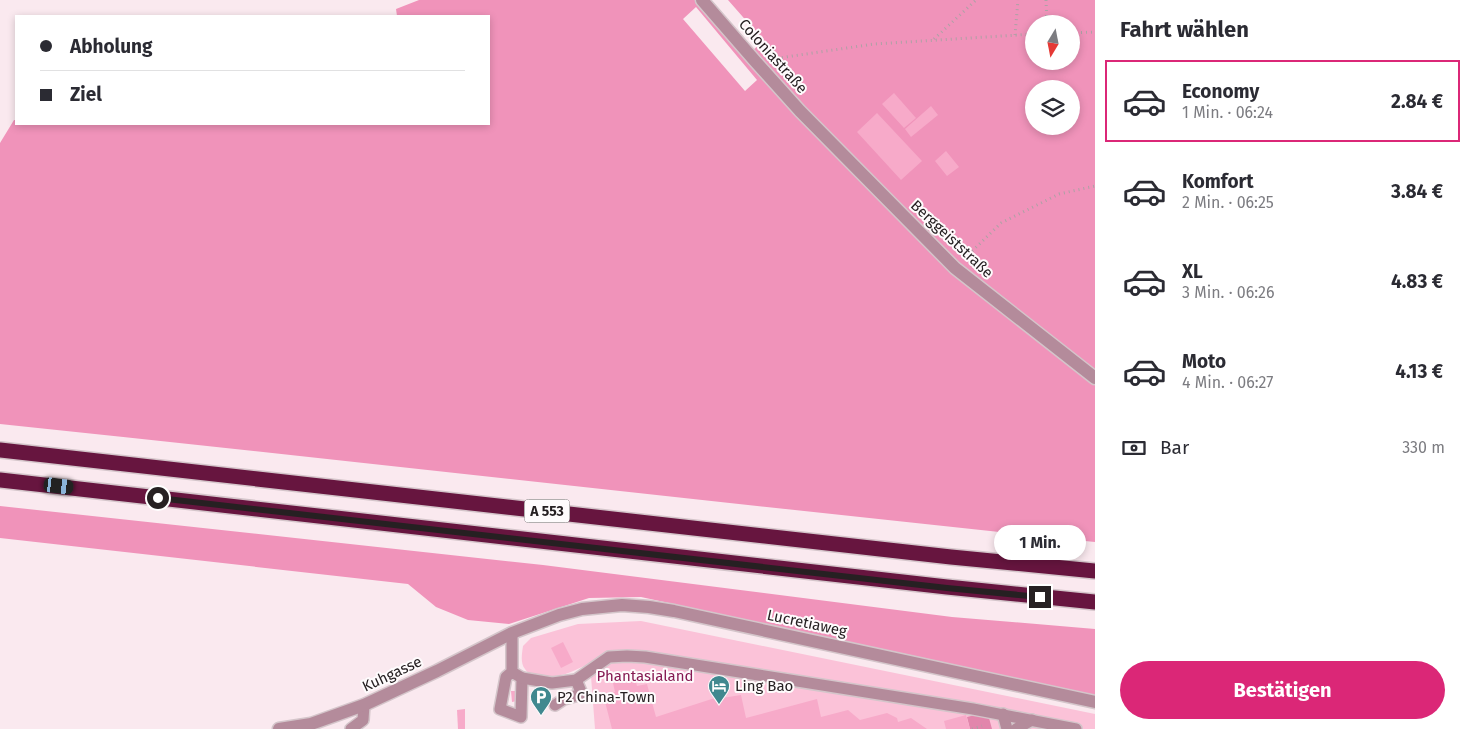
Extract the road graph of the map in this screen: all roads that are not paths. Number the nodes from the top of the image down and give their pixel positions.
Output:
1 (702, 0) edge
2 (800, 111) joint
3 (1095, 378) edge
4 (0, 450) edge
5 (0, 480) edge
6 (1095, 571) edge
7 (1095, 602) edge
8 (512, 633) junction
9 (576, 680) junction
10 (1095, 702) edge
11 (364, 705) junction
12 (555, 705) dead end
13 (1003, 714) junction
14 (1032, 720) junction
15 (279, 729) edge
16 (351, 729) edge
17 (1007, 729) edge
18 (1016, 729) edge
19 (1076, 729) edge

1 - 2 street, Coloniastraße
2 - 3 street, Berggeiststraße
4 - 6 highway, A 553
5 - 7 highway, A 553
8 - 9 lane
8 - 10 street, Lucretiaweg
8 - 11 street, Kuhgasse
9 - 12 lane
9 - 13 lane
11 - 15 street, Kuhgasse
11 - 16 lane
13 - 14 lane
13 - 17 lane
14 - 18 lane
14 - 19 lane

